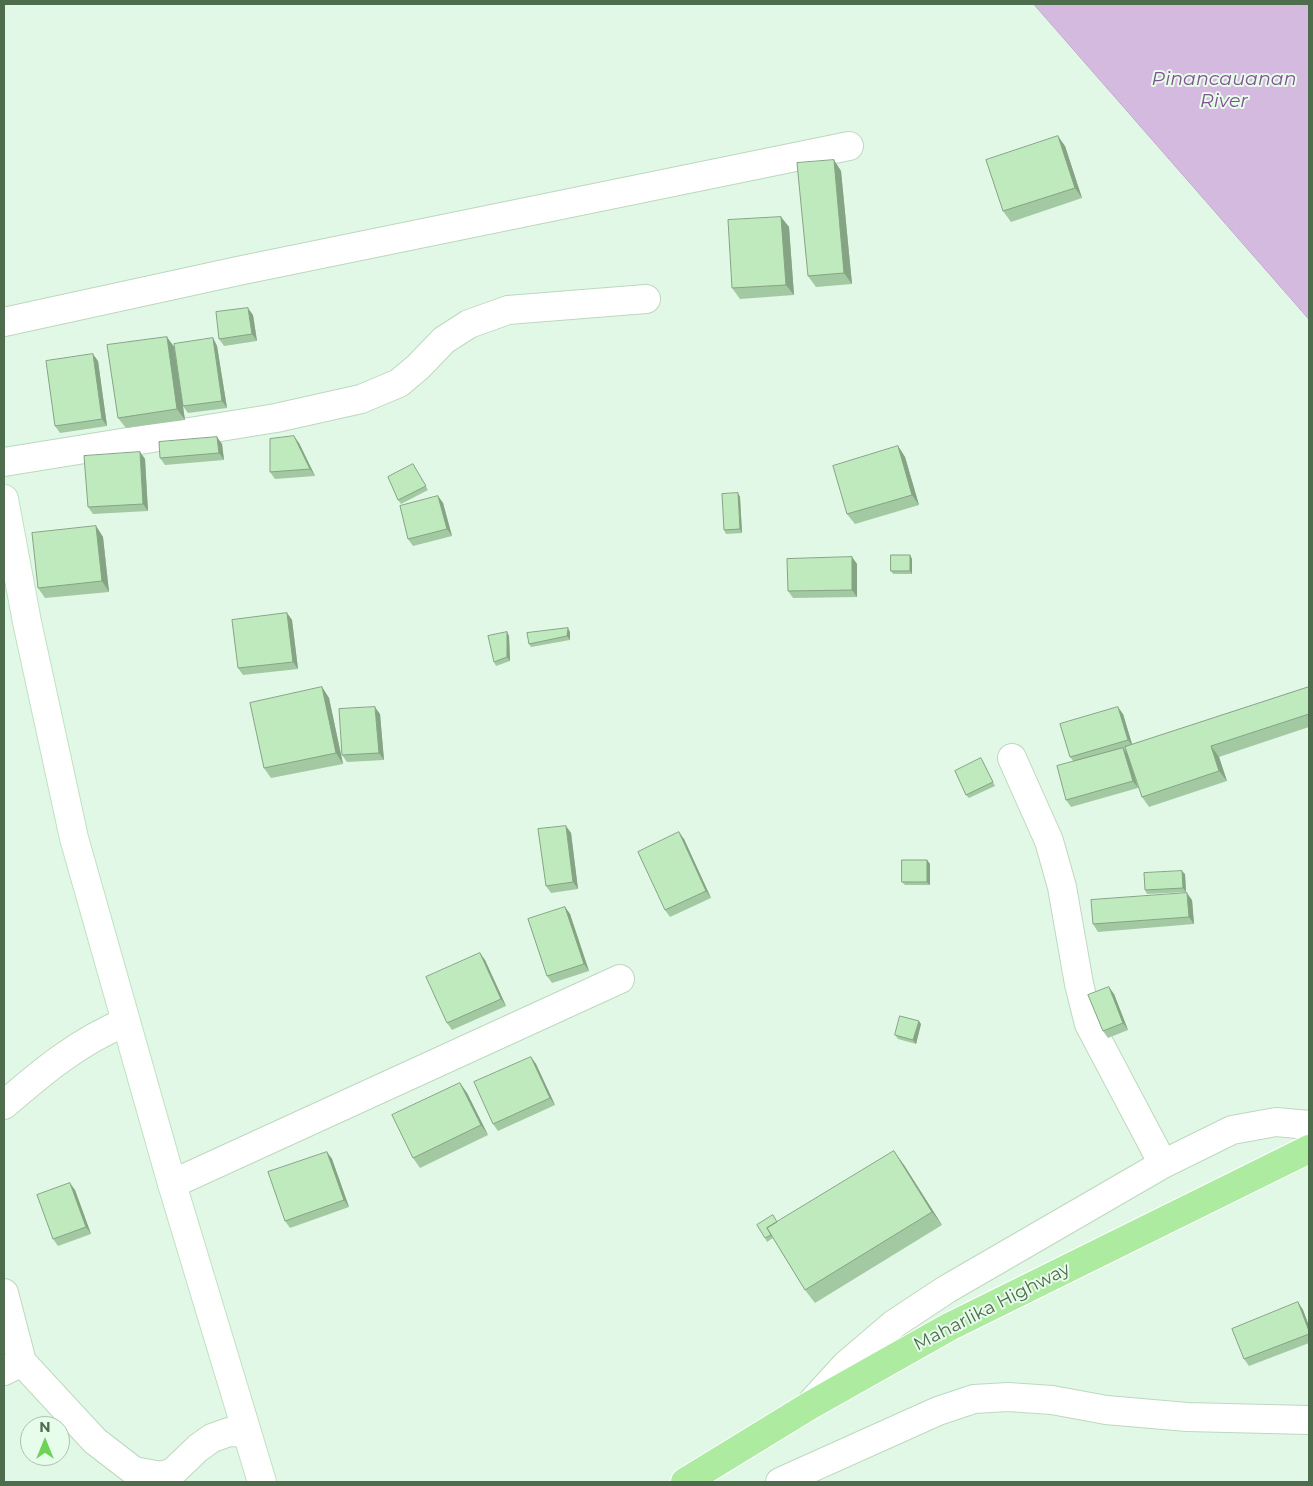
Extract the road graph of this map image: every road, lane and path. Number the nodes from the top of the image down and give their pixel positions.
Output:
1 (849, 146) dead end
2 (646, 299) dead end
3 (4, 322) edge
4 (4, 462) edge
5 (4, 499) edge
6 (1012, 758) dead end
7 (620, 979) dead end
8 (126, 1022) junction
9 (4, 1105) edge
10 (1309, 1125) edge
11 (1309, 1149) edge
12 (1163, 1164) junction
13 (172, 1184) junction
14 (4, 1293) edge
15 (13, 1366) edge
16 (809, 1406) junction
17 (1309, 1420) edge
18 (247, 1433) junction
19 (262, 1482) edge
20 (685, 1482) edge
21 (780, 1482) edge

1 - 3 street
2 - 4 street
5 - 8 street
6 - 12 street
7 - 13 street
8 - 9 street
8 - 13 street
10 - 12 street
11 - 16 highway, Maharlika Highway
12 - 16 street
13 - 18 street
14 - 15 street
15 - 18 street
16 - 20 highway, Maharlika Highway
17 - 21 street
18 - 19 street

